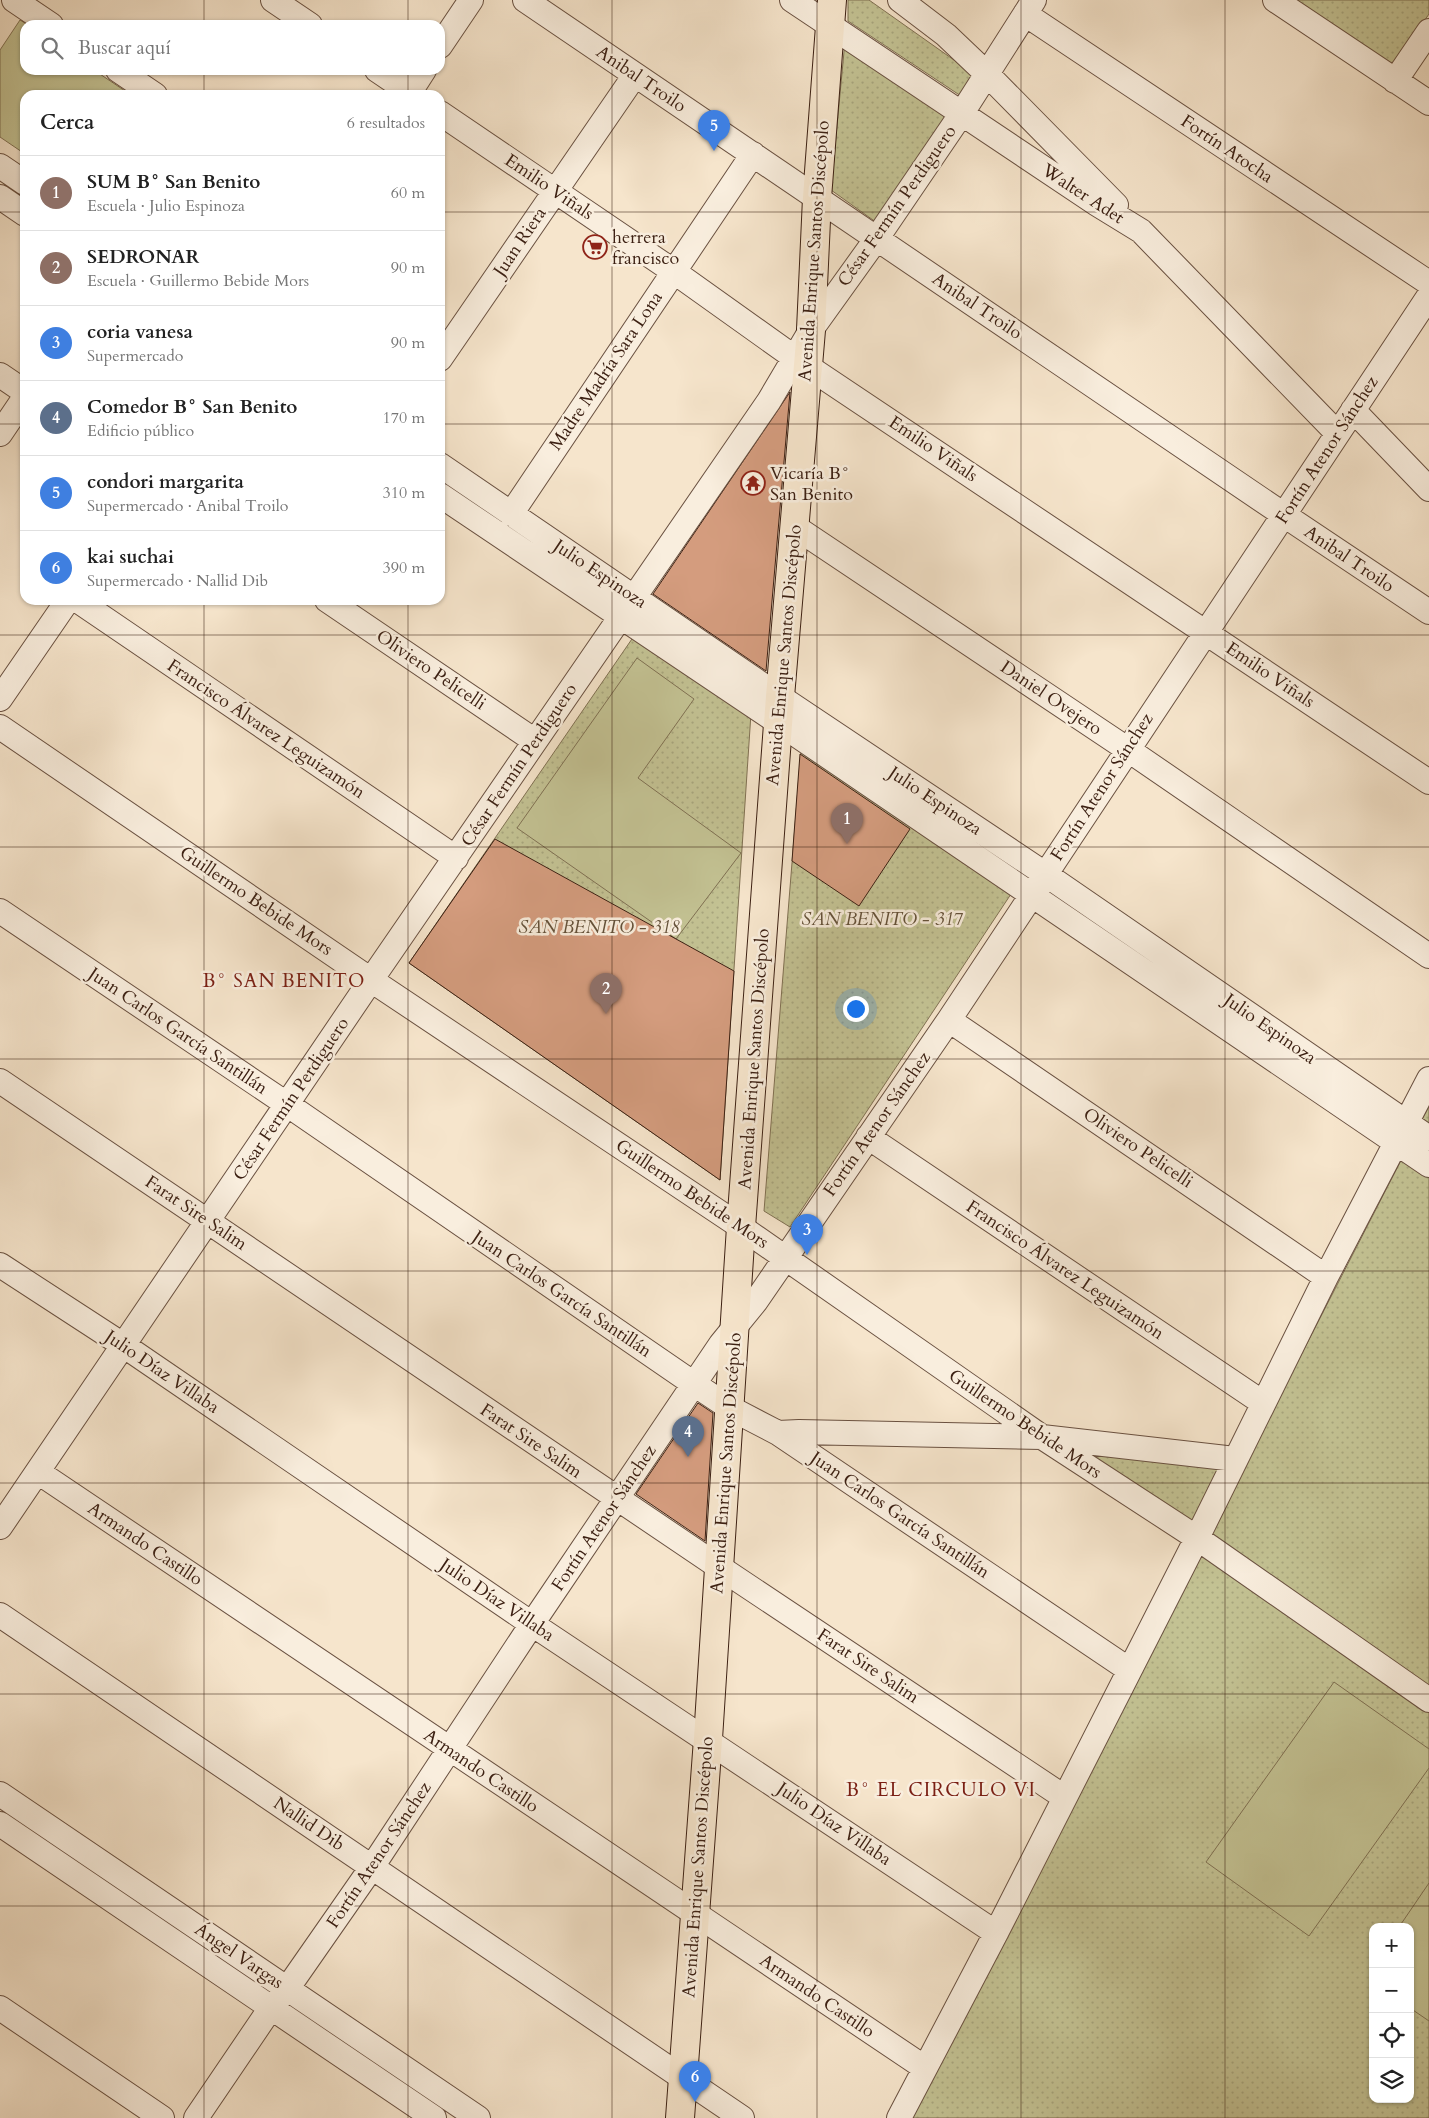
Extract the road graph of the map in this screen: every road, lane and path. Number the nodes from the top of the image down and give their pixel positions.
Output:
1 (14, 0) edge
2 (273, 0) edge
3 (471, 0) edge
4 (525, 0) edge
5 (792, 0) edge
6 (900, 0) edge
7 (1275, 0) edge
8 (1030, 7) edge
9 (831, 13) edge
10 (44, 20) edge
11 (303, 20) edge
12 (1429, 31) edge
13 (445, 39) edge
14 (987, 74) junction
15 (125, 75) edge
16 (384, 75) edge
17 (421, 75) edge
18 (634, 75) junction
19 (1396, 81) junction
20 (148, 90) edge
21 (404, 90) edge
22 (412, 90) edge
23 (1429, 103) edge
24 (962, 113) junction
25 (445, 116) edge
26 (753, 154) junction
27 (0, 166) edge
28 (20, 180) edge
29 (555, 191) junction
30 (0, 197) edge
31 (817, 198) junction
32 (20, 211) edge
33 (1141, 231) junction
34 (877, 238) junction
35 (673, 270) junction
36 (1429, 283) edge
37 (1429, 296) edge
38 (811, 330) junction
39 (445, 352) edge
40 (801, 361) junction
41 (0, 375) edge
42 (20, 389) edge
43 (20, 404) edge
44 (1353, 410) junction
45 (1337, 433) junction
46 (0, 434) edge
47 (445, 469) edge
48 (1429, 489) edge
49 (445, 498) edge
50 (511, 514) junction
51 (1284, 516) junction
52 (795, 527) junction
53 (634, 597) junction
54 (65, 605) edge
55 (83, 605) edge
56 (335, 605) edge
57 (1429, 612) edge
58 (620, 617) junction
59 (1207, 632) junction
60 (0, 699) edge
61 (780, 710) junction
62 (0, 727) edge
63 (535, 741) junction
64 (1127, 749) junction
65 (1429, 782) edge
66 (456, 858) junction
67 (1045, 874) junction
68 (1032, 894) junction
69 (0, 911) edge
70 (1429, 956) edge
71 (371, 980) junction
72 (949, 1020) junction
73 (1429, 1079) edge
74 (0, 1081) edge
75 (288, 1105) junction
76 (1401, 1132) junction
77 (868, 1137) junction
78 (1429, 1138) edge
79 (1429, 1165) edge
80 (207, 1221) junction
81 (741, 1226) junction
82 (785, 1257) junction
83 (0, 1265) edge
84 (1326, 1276) junction
85 (735, 1327) junction
86 (123, 1345) junction
87 (694, 1384) junction
88 (1263, 1403) junction
89 (730, 1408) junction
90 (778, 1433) junction
91 (1042, 1437) junction
92 (1235, 1459) junction
93 (38, 1472) junction
94 (618, 1499) junction
95 (0, 1527) edge
96 (1197, 1538) junction
97 (719, 1567) junction
98 (0, 1615) edge
99 (532, 1624) junction
100 (1128, 1669) junction
101 (1429, 1700) edge
102 (708, 1739) junction
103 (450, 1750) junction
104 (0, 1794) edge
105 (1064, 1797) junction
106 (0, 1824) edge
107 (372, 1867) junction
108 (695, 1914) junction
109 (996, 1933) junction
110 (287, 1989) junction
111 (0, 2008) edge
112 (270, 2009) junction
113 (925, 2068) junction
114 (683, 2078) junction
115 (162, 2118) edge
116 (196, 2118) edge
117 (434, 2118) edge
118 (478, 2118) edge
119 (680, 2118) edge
120 (742, 2118) edge
121 (899, 2118) edge

1 - 10 street
2 - 11 street
3 - 13 street
4 - 18 street, Anibal Troilo
5 - 9 street, Walter Adet
6 - 14 street
7 - 19 street
8 - 14 street, César Fermín Perdiguero
8 - 36 street, Fortín Atocha
9 - 24 street, Walter Adet
9 - 31 main road, Avenida Enrique Santos Discépolo
12 - 19 street
14 - 24 street, César Fermín Perdiguero
14 - 33 street
15 - 20 street
16 - 21 street
17 - 22 street
18 - 26 street, Anibal Troilo
18 - 29 street, Juan Riera
19 - 23 street
24 - 33 street, Walter Adet
24 - 34 street, César Fermín Perdiguero
25 - 29 street, Emilio Viñals
26 - 31 street, Anibal Troilo
26 - 35 street, Madre Madría Sara Lona
27 - 28 street
29 - 35 street, Emilio Viñals
29 - 39 street, Juan Riera
30 - 32 street
31 - 34 street, Anibal Troilo
31 - 38 main road, Avenida Enrique Santos Discépolo
33 - 45 street, Walter Adet
34 - 38 street, César Fermín Perdiguero
34 - 51 street, Anibal Troilo
35 - 40 street, Emilio Viñals
35 - 50 street, Madre Madría Sara Lona
37 - 44 street, Fortín Atenor Sánchez
38 - 40 main road, Avenida Enrique Santos Discépolo
40 - 52 main road, Avenida Enrique Santos Discépolo
40 - 53 street, César Fermín Perdiguero
40 - 59 street, Emilio Viñals
41 - 42 street
43 - 46 street
44 - 45 street, Fortín Atenor Sánchez
44 - 48 street
45 - 51 street, Fortín Atenor Sánchez
47 - 50 street, Julio Espinoza
49 - 58 street, Julio Espinoza
50 - 53 street, Julio Espinoza
51 - 57 street, Anibal Troilo
51 - 59 street, Fortín Atenor Sánchez
52 - 61 main road, Avenida Enrique Santos Discépolo
52 - 64 street, Daniel Ovejero
53 - 58 street, César Fermín Perdiguero
53 - 61 street, Julio Espinoza
54 - 60 street
55 - 66 street, Francisco Álvarez Leguizamón
56 - 63 street, Oliviero Pelicelli
58 - 61 street, Julio Espinoza
58 - 63 street, César Fermín Perdiguero
59 - 64 street, Fortín Atenor Sánchez
59 - 65 street, Emilio Viñals
61 - 67 street, Julio Espinoza
61 - 68 street, Julio Espinoza
61 - 81 main road, Avenida Enrique Santos Discépolo
62 - 71 street, Guillermo Bebide Mors
63 - 66 street, César Fermín Perdiguero
64 - 67 street, Fortín Atenor Sánchez
64 - 70 street, Daniel Ovejero
66 - 71 street, César Fermín Perdiguero
67 - 68 street, Fortín Atenor Sánchez
67 - 76 street, Julio Espinoza
68 - 72 street, Fortín Atenor Sánchez
68 - 76 street, Julio Espinoza
69 - 75 street, Juan Carlos García Santillán
71 - 75 street, César Fermín Perdiguero
71 - 81 street, Guillermo Bebide Mors
72 - 77 street, Fortín Atenor Sánchez
72 - 84 street, Oliviero Pelicelli
73 - 76 street
74 - 80 street, Farat Sire Salim
75 - 80 street, César Fermín Perdiguero
75 - 87 street, Juan Carlos García Santillán
76 - 78 street, Julio Espinoza
76 - 79 street, Julio Espinoza
76 - 84 street
77 - 82 street, Fortín Atenor Sánchez
77 - 88 street, Francisco Álvarez Leguizamón
80 - 86 street, César Fermín Perdiguero
80 - 94 street, Farat Sire Salim
81 - 82 street, Guillermo Bebide Mors
81 - 85 main road, Avenida Enrique Santos Discépolo
82 - 85 street, Fortín Atenor Sánchez
82 - 91 street, Guillermo Bebide Mors
83 - 86 street, Julio Díaz Villaba
84 - 88 street
85 - 87 street, Fortín Atenor Sánchez
85 - 89 main road, Avenida Enrique Santos Discépolo
86 - 93 street, César Fermín Perdiguero
86 - 99 street, Julio Díaz Villaba
87 - 89 street, Juan Carlos García Santillán
87 - 94 street, Fortín Atenor Sánchez
88 - 92 street
89 - 90 street, Juan Carlos García Santillán
89 - 97 main road, Avenida Enrique Santos Discépolo
90 - 91 street
90 - 100 street, Juan Carlos García Santillán
91 - 92 street
91 - 96 street, Guillermo Bebide Mors
92 - 96 street
93 - 95 street, César Fermín Perdiguero
93 - 103 street, Armando Castillo
94 - 97 street, Farat Sire Salim
94 - 99 street, Fortín Atenor Sánchez
96 - 100 street
96 - 101 street, Guillermo Bebide Mors
97 - 102 main road, Avenida Enrique Santos Discépolo
97 - 105 street, Farat Sire Salim
98 - 107 street, Nallid Dib
99 - 102 street, Julio Díaz Villaba
99 - 103 street, Fortín Atenor Sánchez
100 - 105 street
102 - 108 main road, Avenida Enrique Santos Discépolo
102 - 109 street, Julio Díaz Villaba
103 - 107 street, Fortín Atenor Sánchez
103 - 108 street, Armando Castillo
104 - 110 street, Ángel Vargas
105 - 109 street
106 - 112 street, Ángel Vargas
107 - 110 street, Fortín Atenor Sánchez
107 - 114 street, Nallid Dib
108 - 113 street, Armando Castillo
108 - 114 main road, Avenida Enrique Santos Discépolo
109 - 113 street
110 - 112 street, Fortín Atenor Sánchez
110 - 118 street, Ángel Vargas
111 - 115 street
112 - 116 street, Fortín Atenor Sánchez
112 - 117 street, Ángel Vargas
113 - 121 street
114 - 119 main road, Avenida Enrique Santos Discépolo
114 - 120 street, Nallid Dib

